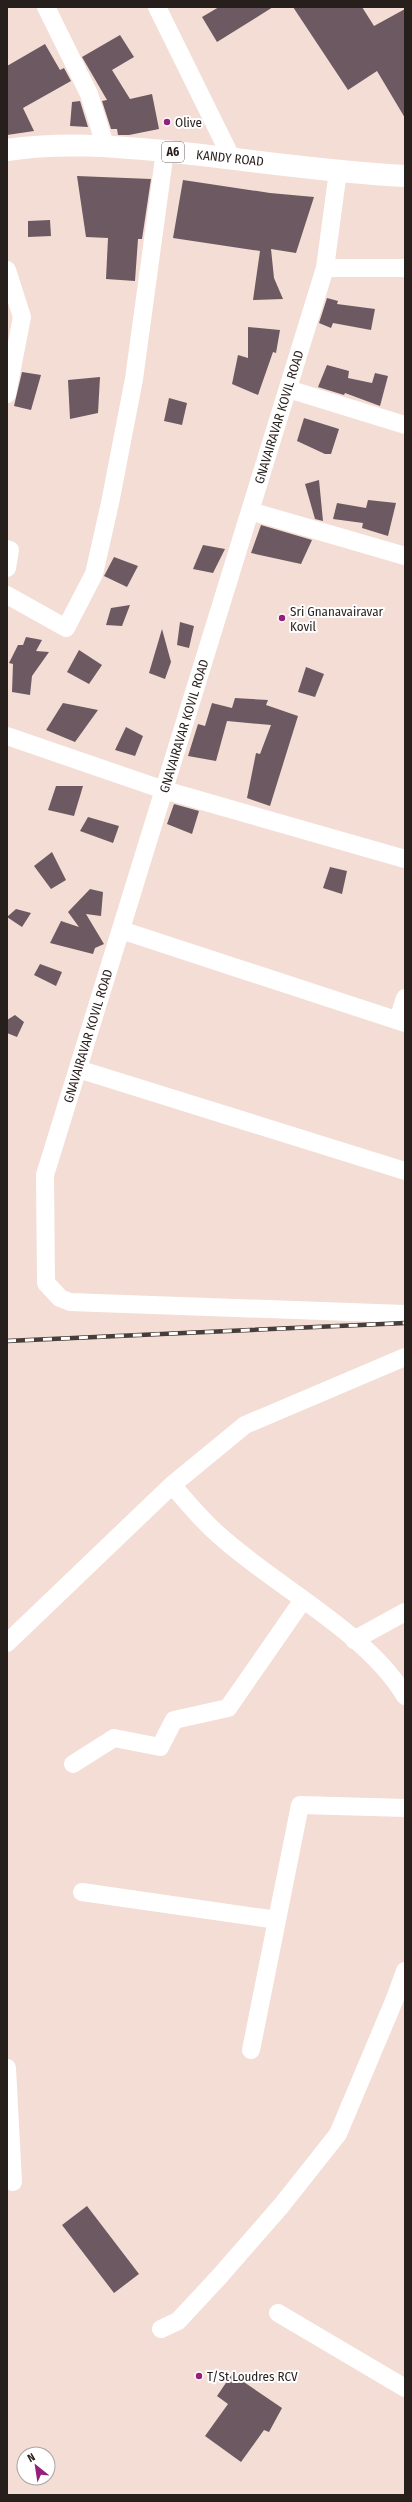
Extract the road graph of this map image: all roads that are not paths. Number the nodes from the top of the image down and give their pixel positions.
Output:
1 (46, 7) edge
2 (157, 7) edge
3 (106, 145) junction
4 (7, 150) edge
5 (165, 151) junction
6 (231, 157) junction
7 (338, 171) junction
8 (405, 176) edge
9 (325, 268) junction
10 (405, 268) edge
11 (7, 270) edge
12 (288, 389) junction
13 (7, 394) edge
14 (405, 425) edge
15 (250, 511) junction
16 (7, 549) edge
17 (405, 556) edge
18 (7, 568) edge
19 (7, 595) edge
20 (7, 736) edge
21 (164, 790) junction
22 (405, 859) edge
23 (121, 930) junction
24 (405, 998) edge
25 (402, 1021) edge
26 (78, 1069) junction
27 (405, 1171) edge
28 (405, 1314) edge
29 (402, 1362) edge
30 (172, 1485) junction
31 (303, 1600) junction
32 (405, 1612) edge
33 (354, 1640) junction
34 (7, 1643) edge
35 (405, 1696) edge
36 (74, 1764) dead end
37 (405, 1808) edge
38 (82, 1892) dead end
39 (277, 1920) junction
40 (405, 1971) edge
41 (400, 2004) edge
42 (251, 2050) dead end
43 (7, 2068) edge
44 (13, 2182) dead end
45 (278, 2313) dead end
46 (161, 2329) dead end
47 (405, 2388) edge

1 - 3 street
2 - 6 street
3 - 4 highway, KANDY ROAD / A6
3 - 5 highway, KANDY ROAD / A6
5 - 6 highway, KANDY ROAD / A6
5 - 19 street
6 - 7 highway, KANDY ROAD / A6
7 - 8 highway, KANDY ROAD / A6
7 - 9 street, GNAVAIRAVAR KOVIL ROAD
9 - 10 street
9 - 12 street, GNAVAIRAVAR KOVIL ROAD
11 - 13 street
12 - 14 street
12 - 15 street, GNAVAIRAVAR KOVIL ROAD
15 - 17 street
15 - 21 street, GNAVAIRAVAR KOVIL ROAD
16 - 18 street
20 - 21 street
21 - 22 street
21 - 23 street, GNAVAIRAVAR KOVIL ROAD
23 - 25 street
23 - 26 street, GNAVAIRAVAR KOVIL ROAD
24 - 25 street
26 - 27 street
26 - 28 street, GNAVAIRAVAR KOVIL ROAD
29 - 30 street
30 - 31 street
30 - 34 street
31 - 33 street
31 - 36 street
32 - 33 street
33 - 35 street
37 - 39 street
38 - 39 street
39 - 42 street
40 - 41 street
41 - 46 street
43 - 44 street
45 - 47 street

